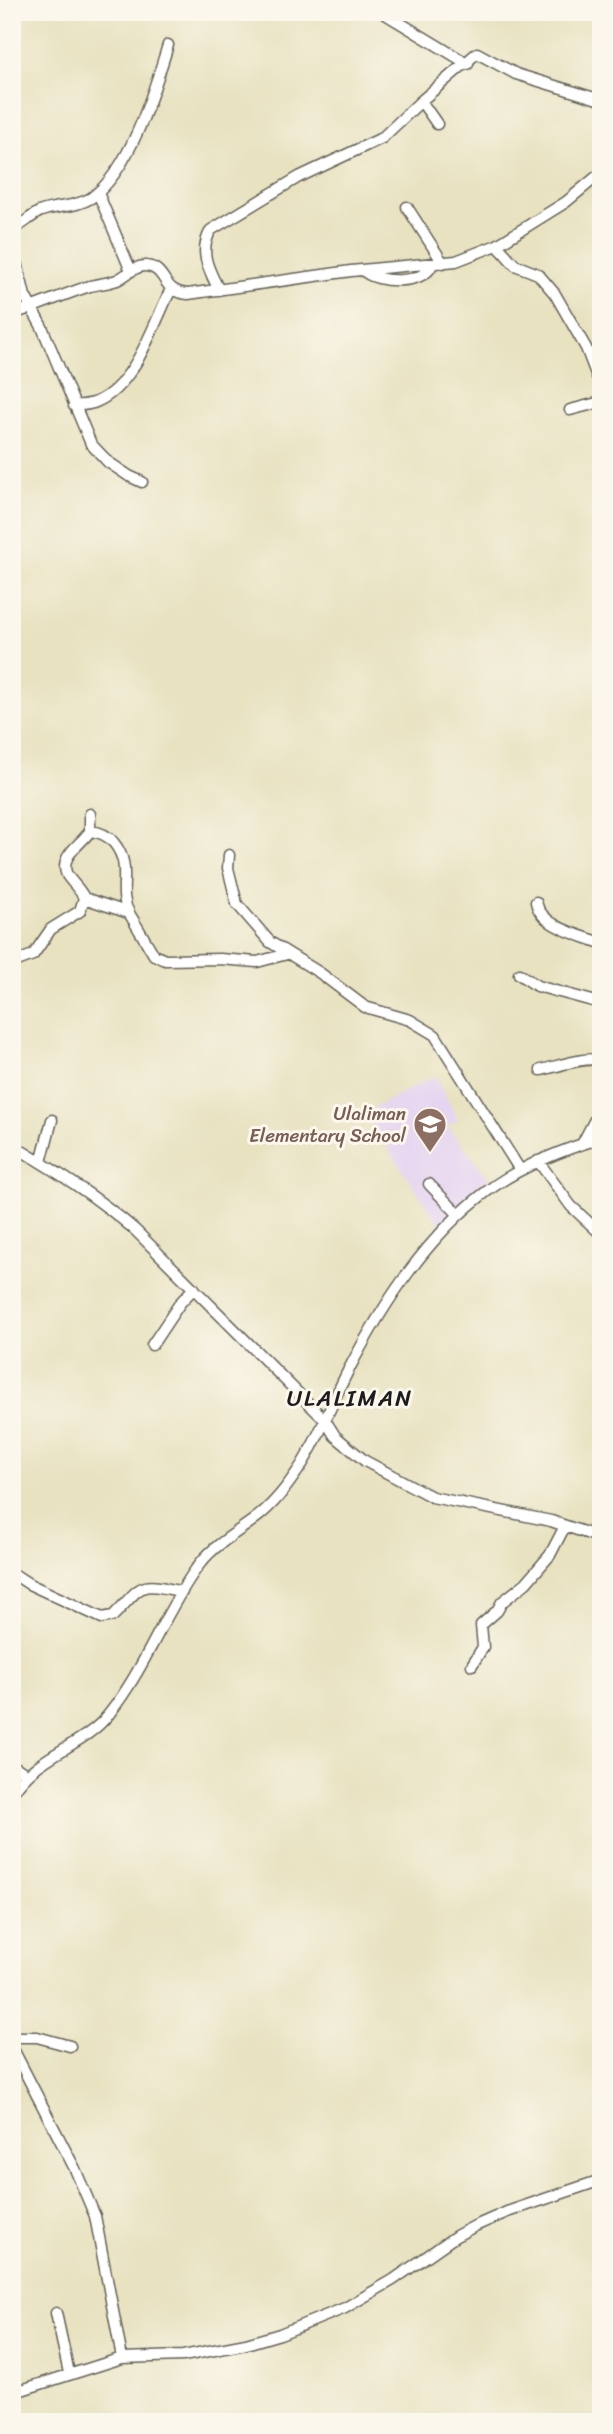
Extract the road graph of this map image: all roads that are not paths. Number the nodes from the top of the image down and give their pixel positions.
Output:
1 (382, 12) edge
2 (169, 45) dead end
3 (468, 64) junction
4 (601, 100) edge
5 (421, 101) junction
6 (437, 124) dead end
7 (601, 173) edge
8 (98, 193) junction
9 (407, 207) dead end
10 (12, 230) edge
11 (12, 242) edge
12 (497, 244) junction
13 (437, 264) junction
14 (131, 271) junction
15 (171, 289) junction
16 (219, 290) junction
17 (31, 308) junction
18 (12, 314) edge
19 (601, 387) edge
20 (601, 402) edge
21 (74, 406) junction
22 (570, 410) dead end
23 (142, 482) dead end
24 (90, 814) dead end
25 (90, 831) junction
26 (229, 855) dead end
27 (84, 898) junction
28 (536, 902) dead end
29 (129, 913) junction
30 (601, 943) edge
31 (287, 954) junction
32 (12, 963) edge
33 (519, 975) dead end
34 (601, 995) edge
35 (601, 1004) edge
36 (601, 1061) edge
37 (541, 1070) dead end
38 (601, 1108) edge
39 (52, 1120) dead end
40 (601, 1138) edge
41 (582, 1144) junction
42 (12, 1145) edge
43 (538, 1161) junction
44 (41, 1162) junction
45 (520, 1171) junction
46 (429, 1184) dead end
47 (459, 1215) junction
48 (601, 1234) edge
49 (194, 1288) junction
50 (152, 1345) dead end
51 (325, 1420) junction
52 (565, 1526) junction
53 (601, 1538) edge
54 (12, 1573) edge
55 (182, 1592) junction
56 (472, 1665) dead end
57 (12, 1765) edge
58 (26, 1774) junction
59 (12, 1794) edge
60 (12, 2037) edge
61 (69, 2046) dead end
62 (12, 2047) edge
63 (601, 2180) edge
64 (56, 2313) dead end
65 (121, 2358) junction
66 (69, 2373) junction
67 (12, 2393) edge

1 - 3 street
2 - 8 street
3 - 4 street
3 - 5 street
5 - 6 street
5 - 16 street
7 - 12 street
8 - 10 street
8 - 14 street
9 - 13 street
11 - 17 street
12 - 13 street
12 - 19 street
13 - 16 street
14 - 15 street
14 - 17 street
15 - 16 street
15 - 21 street
17 - 18 street
17 - 21 street
20 - 22 street
21 - 23 street
24 - 25 street
25 - 27 street
25 - 29 street
26 - 31 street
27 - 29 street
27 - 32 street
28 - 30 street
29 - 31 street
31 - 45 street
33 - 35 street
34 - 35 street
36 - 37 street
38 - 41 street
39 - 44 street
40 - 41 street
41 - 43 street
42 - 44 street
43 - 45 street
43 - 48 street
44 - 49 street
45 - 47 street
46 - 47 street
47 - 51 street
49 - 50 street
49 - 51 street
51 - 52 street
51 - 55 street
52 - 53 street
52 - 56 street
54 - 55 street
55 - 58 street
57 - 58 street
58 - 59 street
60 - 61 street
62 - 65 street
63 - 65 street
64 - 66 street
65 - 66 street
66 - 67 street

